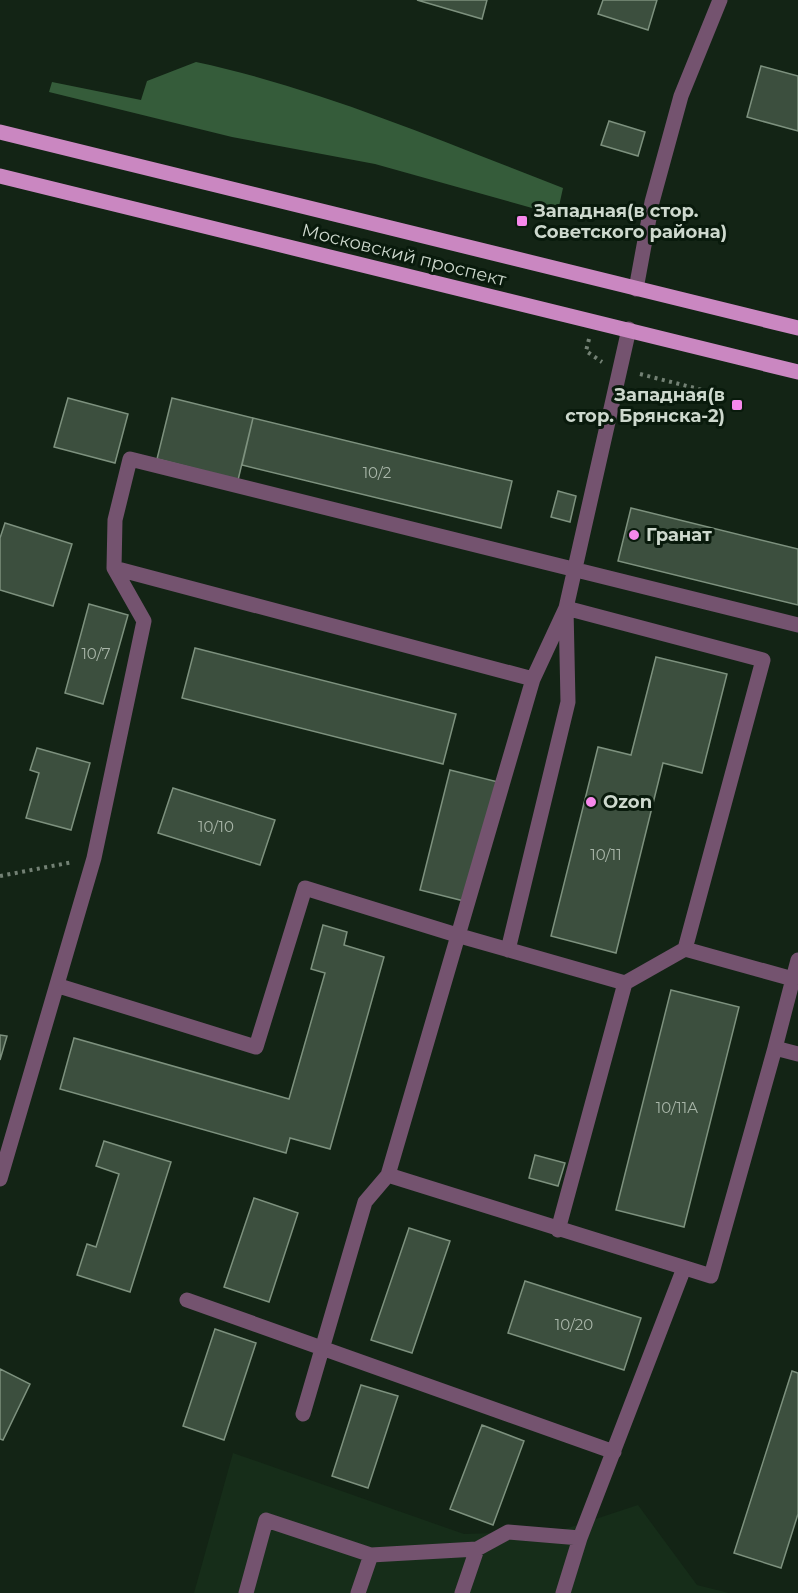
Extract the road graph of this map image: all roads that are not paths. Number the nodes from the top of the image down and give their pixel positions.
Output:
1 (720, 0) edge
2 (0, 132) edge
3 (0, 176) edge
4 (636, 289) junction
5 (798, 328) edge
6 (629, 330) junction
7 (798, 372) edge
8 (114, 568) junction
9 (575, 571) junction
10 (566, 608) junction
11 (798, 625) edge
12 (533, 679) junction
13 (460, 936) junction
14 (685, 949) junction
15 (507, 950) junction
16 (798, 960) edge
17 (793, 979) junction
18 (625, 983) junction
19 (58, 986) junction
20 (775, 1048) junction
21 (798, 1054) edge
22 (388, 1175) junction
23 (0, 1179) edge
24 (558, 1230) junction
25 (684, 1268) junction
26 (187, 1300) dead end
27 (323, 1348) junction
28 (303, 1414) dead end
29 (614, 1452) junction
30 (580, 1538) junction
31 (477, 1549) junction
32 (371, 1555) junction
33 (246, 1593) edge
34 (358, 1593) edge
35 (462, 1593) edge
36 (563, 1593) edge

1 - 4 street
2 - 4 main road, Московский проспект
3 - 6 main road, Московский проспект
4 - 5 main road, Московский проспект
6 - 7 main road, Московский проспект
6 - 9 street
8 - 9 street
8 - 12 street
8 - 19 street
9 - 10 street
9 - 11 street
10 - 12 street
10 - 14 street
10 - 15 street
12 - 13 street
13 - 15 street
13 - 19 street
13 - 22 street
14 - 17 street
14 - 18 street
15 - 18 street
16 - 17 street
17 - 20 street
18 - 24 street
19 - 23 street
20 - 21 street
20 - 25 street
22 - 24 street
22 - 27 street
24 - 25 street
25 - 29 street
26 - 27 street
27 - 28 street
27 - 29 street
29 - 30 street
30 - 31 street
30 - 36 street
31 - 32 street
31 - 35 street
32 - 33 street
32 - 34 street

